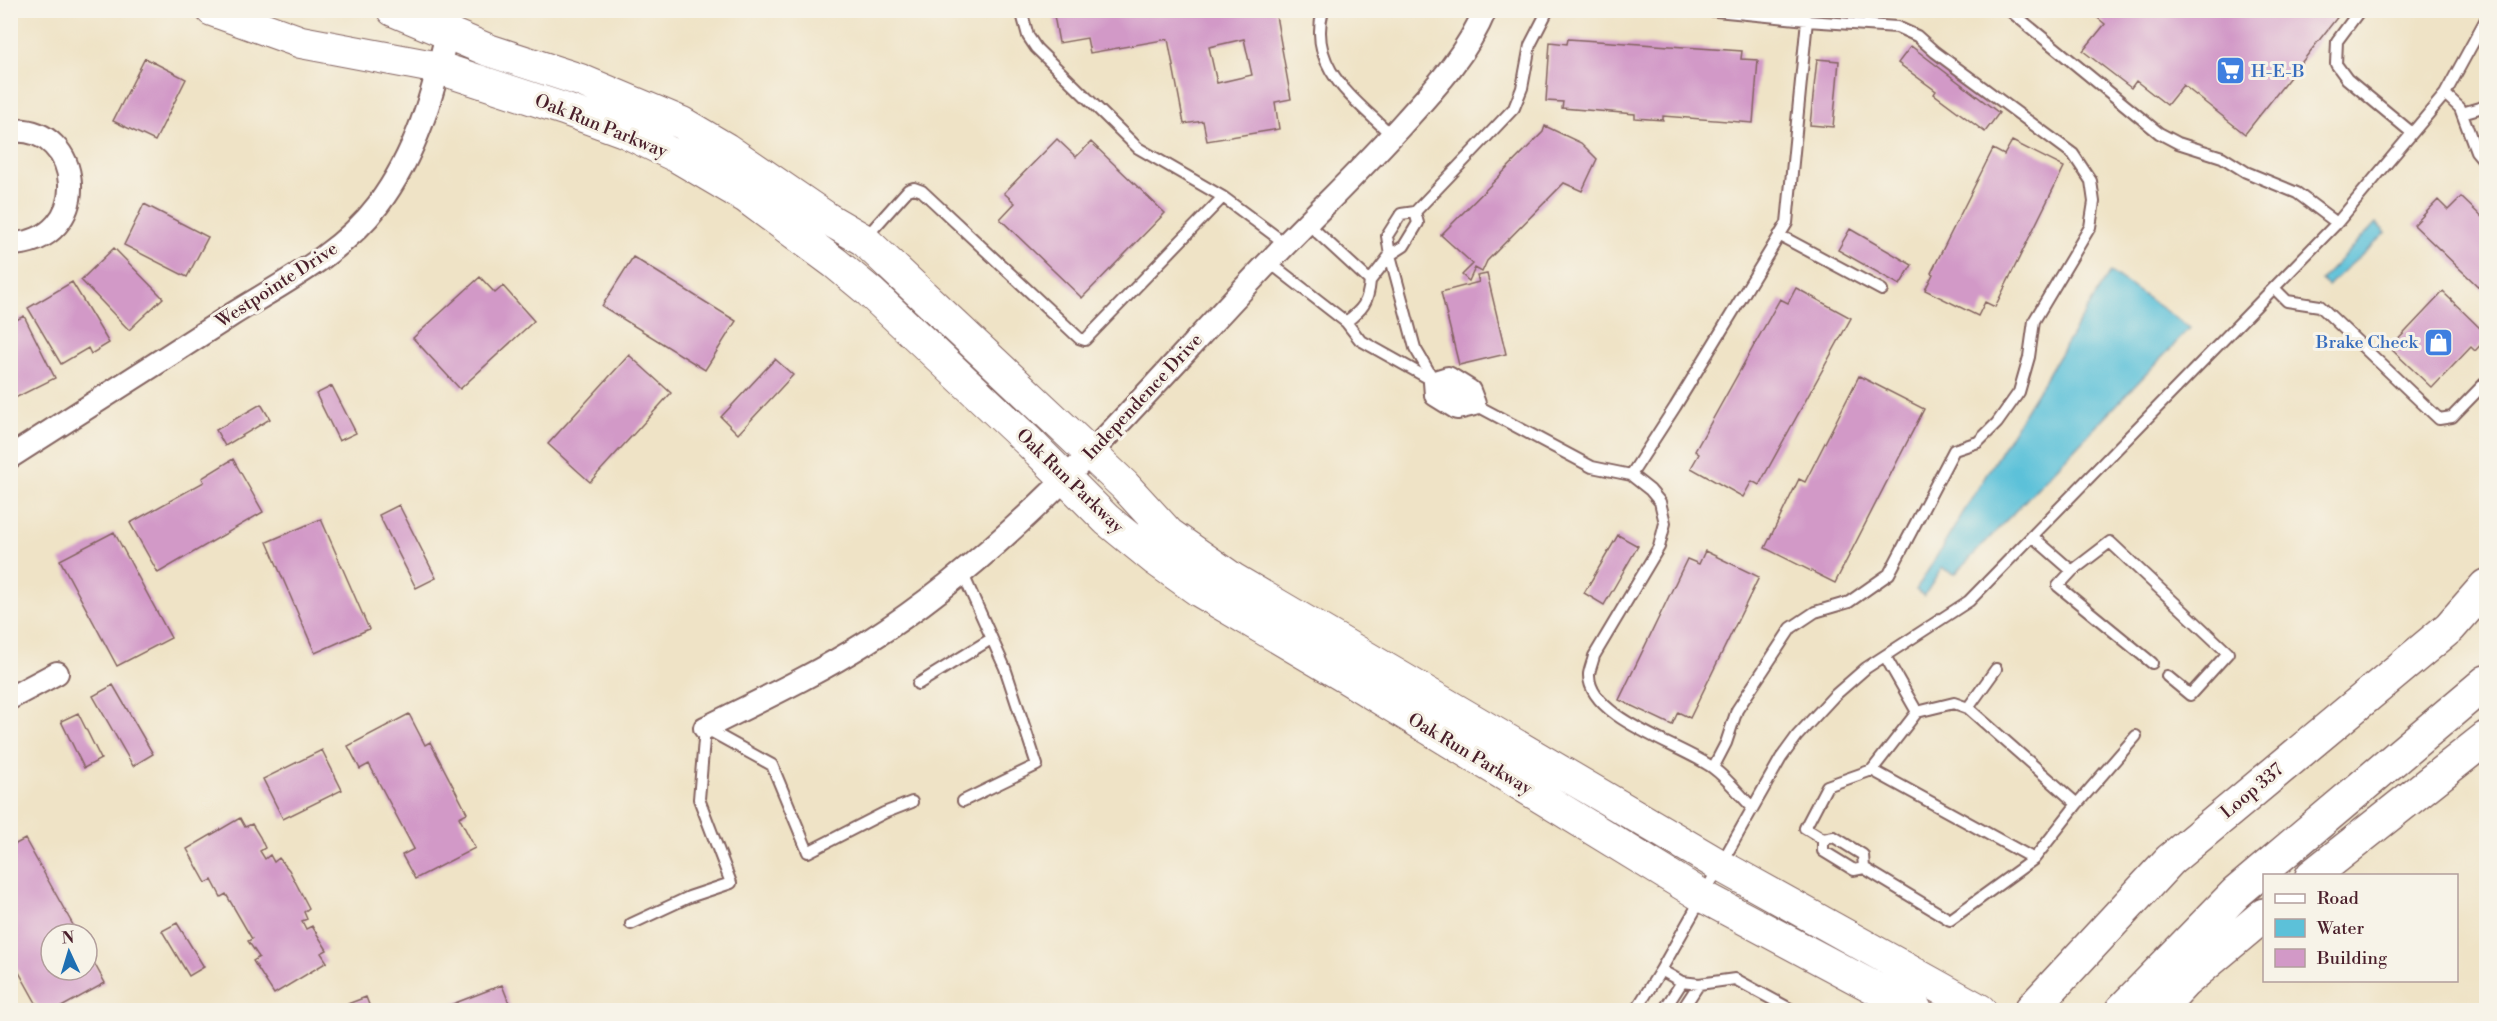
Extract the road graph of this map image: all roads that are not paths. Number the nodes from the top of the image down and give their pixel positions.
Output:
1 (212, 10) edge
2 (393, 10) edge
3 (1021, 10) edge
4 (1323, 10) edge
5 (1485, 10) edge
6 (1548, 10) edge
7 (1706, 10) edge
8 (2009, 10) edge
9 (2360, 10) edge
10 (2487, 19) edge
11 (1808, 21) junction
12 (447, 33) junction
13 (439, 68) junction
14 (2445, 94) junction
15 (2487, 106) edge
16 (2462, 114) junction
17 (10, 131) edge
18 (2411, 132) junction
19 (1392, 136) junction
20 (2487, 163) edge
21 (1222, 197) junction
22 (1415, 212) junction
23 (1306, 223) junction
24 (2337, 223) junction
25 (1779, 235) junction
26 (864, 240) junction
27 (10, 244) edge
28 (1286, 244) junction
29 (1390, 255) junction
30 (1269, 262) junction
31 (1370, 280) junction
32 (2274, 288) junction
33 (1882, 290) dead end
34 (1346, 322) junction
35 (1435, 382) junction
36 (2487, 382) edge
37 (1474, 404) joint
38 (1090, 453) junction
39 (10, 457) edge
40 (1631, 475) junction
41 (1066, 479) junction
42 (2032, 536) junction
43 (962, 571) junction
44 (2072, 571) junction
45 (2487, 586) edge
46 (991, 639) junction
47 (1885, 656) junction
48 (2152, 663) dead end
49 (1996, 669) dead end
50 (57, 673) dead end
51 (2167, 676) dead end
52 (2487, 682) edge
53 (918, 684) dead end
54 (10, 698) edge
55 (1968, 708) junction
56 (1917, 712) junction
57 (705, 728) junction
58 (2136, 736) dead end
59 (2487, 738) edge
60 (1713, 768) junction
61 (1872, 770) junction
62 (963, 801) dead end
63 (912, 802) dead end
64 (2077, 804) junction
65 (1752, 807) junction
66 (1823, 839) junction
67 (2034, 859) junction
68 (1721, 866) junction
69 (1864, 868) junction
70 (2314, 874) edge
71 (1704, 897) junction
72 (2263, 917) edge
73 (631, 924) dead end
74 (1661, 970) junction
75 (1682, 982) junction
76 (1699, 984) junction
77 (1636, 1011) edge
78 (1664, 1011) edge
79 (1682, 1011) edge
80 (1792, 1011) edge
81 (1916, 1011) edge
82 (1980, 1011) edge
83 (2031, 1011) edge
84 (2122, 1011) edge
85 (2158, 1011) edge

1 - 13 street, Oak Run Parkway
2 - 12 street, Oak Run Parkway
3 - 21 lane
4 - 19 lane
5 - 19 street, Independence Drive
6 - 22 lane
7 - 11 lane
8 - 24 lane
9 - 18 lane
10 - 14 lane
11 - 25 lane
11 - 60 lane
12 - 13 street, Westpointe Drive
12 - 26 street, Oak Run Parkway
13 - 39 street, Westpointe Drive
13 - 41 street, Oak Run Parkway
14 - 16 lane
14 - 18 lane
15 - 16 lane
16 - 20 lane
17 - 27 street
18 - 24 lane
19 - 23 street, Independence Drive
21 - 26 lane
21 - 28 lane
22 - 29 lane
22 - 29 lane
23 - 28 street, Independence Drive
23 - 31 lane
24 - 32 lane
25 - 33 lane
25 - 40 lane
26 - 38 street, Oak Run Parkway
28 - 30 street, Independence Drive
29 - 31 lane
29 - 35 lane
30 - 34 lane
30 - 38 street, Independence Drive
31 - 34 lane
32 - 36 lane
32 - 42 lane
34 - 35 lane
35 - 37 street
37 - 40 lane
38 - 41 street, Independence Drive
38 - 68 street, Oak Run Parkway
40 - 60 lane
41 - 43 street, Independence Drive
41 - 71 street, Oak Run Parkway
42 - 44 lane
42 - 47 lane
43 - 46 lane
43 - 57 street, Independence Drive
44 - 48 lane
44 - 51 lane
45 - 83 main road, Loop 337
46 - 53 lane
46 - 62 lane
47 - 56 lane
47 - 65 lane
49 - 55 lane
50 - 54 street
52 - 84 main road
55 - 56 lane
55 - 64 lane
56 - 61 lane
57 - 63 lane
57 - 73 lane
58 - 64 lane
59 - 70 main road
60 - 65 lane
61 - 66 lane
61 - 67 lane
64 - 67 lane
65 - 68 lane
66 - 69 lane
66 - 69 lane
67 - 69 lane
68 - 71 lane
68 - 82 street, Oak Run Parkway
71 - 74 lane
71 - 81 street, Oak Run Parkway
72 - 85 main road
74 - 75 lane
74 - 77 lane
75 - 76 lane
75 - 78 lane
76 - 79 lane
76 - 80 lane

